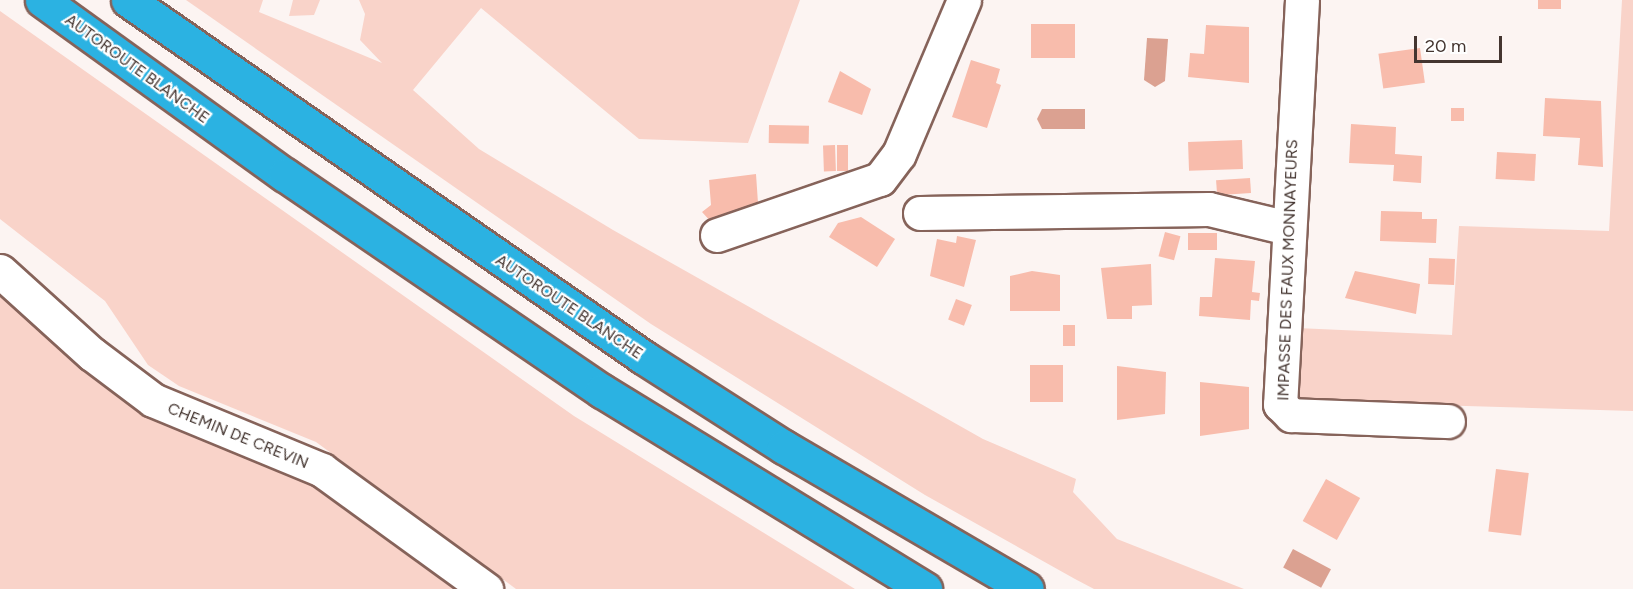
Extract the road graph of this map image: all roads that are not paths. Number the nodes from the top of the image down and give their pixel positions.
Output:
1 (42, 0) edge
2 (128, 0) edge
3 (964, 0) edge
4 (1302, 0) edge
5 (920, 213) dead end
6 (1288, 228) junction
7 (717, 235) dead end
8 (0, 271) edge
9 (1448, 421) dead end
10 (486, 589) edge
11 (925, 589) edge
12 (1028, 589) edge

1 - 11 highway, AUTOROUTE BLANCHE
2 - 12 highway, AUTOROUTE BLANCHE
3 - 7 street
4 - 6 street, IMPASSE DES FAUX MONNAYEURS
5 - 6 street
6 - 9 street, IMPASSE DES FAUX MONNAYEURS
8 - 10 street, CHEMIN DE CREVIN

